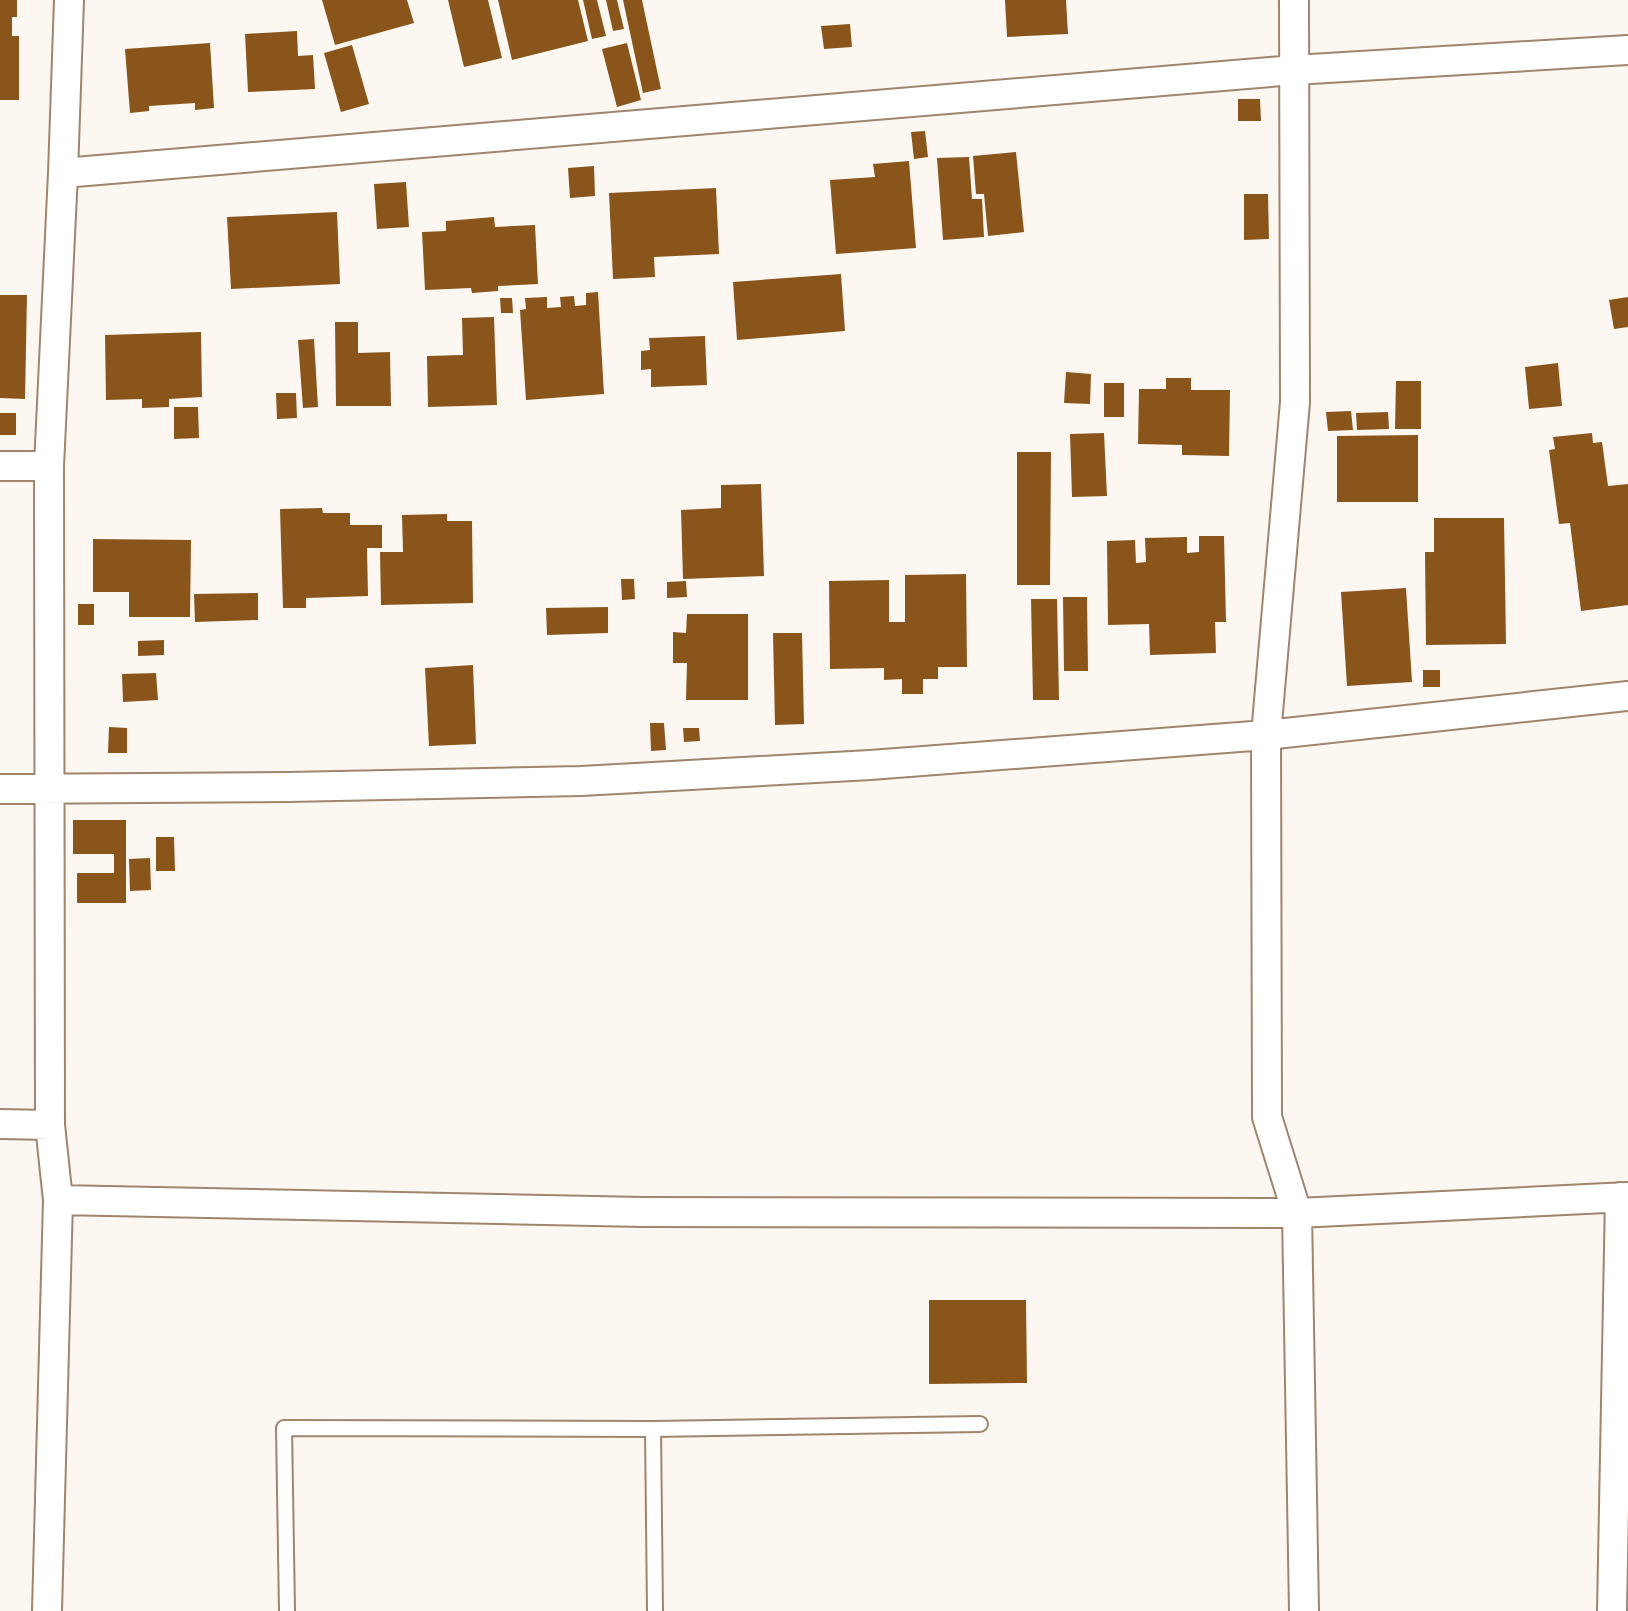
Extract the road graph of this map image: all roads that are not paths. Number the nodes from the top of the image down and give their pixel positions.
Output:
1 (69, 0) edge
2 (1294, 0) edge
3 (1628, 50) edge
4 (1294, 70) junction
5 (63, 173) junction
6 (0, 466) edge
7 (50, 466) junction
8 (1628, 696) edge
9 (1266, 735) junction
10 (0, 789) edge
11 (50, 789) junction
12 (0, 1125) edge
13 (50, 1125) junction
14 (1624, 1197) edge
15 (58, 1200) junction
16 (1297, 1213) junction
17 (980, 1424) dead end
18 (653, 1429) junction
19 (47, 1611) edge
20 (287, 1611) edge
21 (655, 1611) edge
22 (1304, 1611) edge
23 (1612, 1611) edge

1 - 5 street
2 - 4 street
3 - 4 street
4 - 5 street
4 - 9 street
5 - 7 street
6 - 7 street
7 - 11 street
8 - 9 street
9 - 11 street
9 - 16 street
10 - 11 street
11 - 13 street
12 - 13 street
13 - 15 street
14 - 16 street
14 - 23 street
15 - 16 street
15 - 19 street
16 - 22 street
17 - 18 lane
18 - 20 lane
18 - 21 lane

